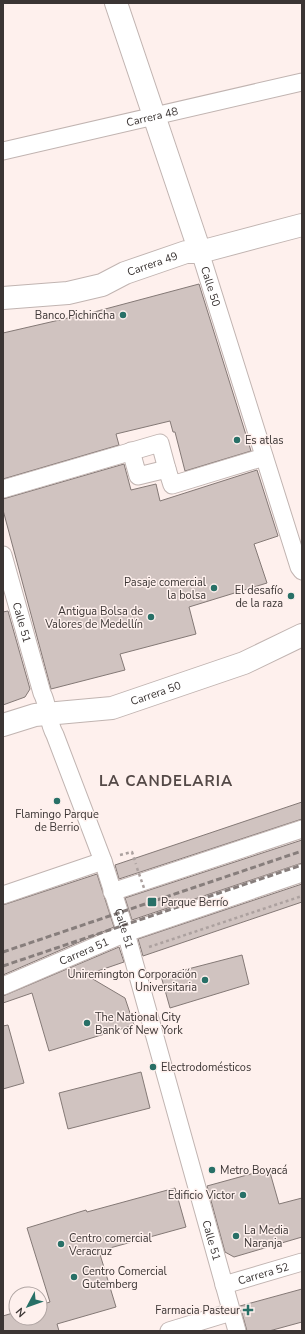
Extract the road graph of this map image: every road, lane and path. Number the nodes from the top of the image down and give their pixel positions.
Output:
1 (116, 3) edge
2 (302, 82) edge
3 (154, 116) junction
4 (3, 151) edge
5 (302, 225) edge
6 (200, 252) junction
7 (3, 298) edge
8 (131, 451) junction
9 (264, 457) junction
10 (167, 469) junction
11 (3, 489) edge
12 (3, 555) edge
13 (302, 570) edge
14 (302, 635) edge
15 (47, 714) junction
16 (3, 725) edge
17 (302, 829) edge
18 (103, 861) junction
19 (137, 868) dead end
20 (302, 873) edge
21 (144, 888) dead end
22 (112, 892) junction
23 (3, 895) edge
24 (302, 896) edge
25 (126, 933) junction
26 (130, 953) junction
27 (3, 986) edge
28 (302, 1262) edge
29 (224, 1285) junction
30 (231, 1312) junction
31 (169, 1331) edge
32 (237, 1331) edge

1 - 3 street, Calle 50
2 - 3 street, Carrera 48
3 - 4 street, Carrera 48
3 - 6 street, Calle 50
5 - 6 street, Carrera 49
6 - 7 street, Carrera 49
6 - 9 street, Calle 50
8 - 10 street
8 - 10 street
8 - 11 street
9 - 10 street
9 - 13 street, Calle 50
12 - 15 street, Calle 51
14 - 15 street, Carrera 50
15 - 16 street, Carrera 50
15 - 18 street, Calle 51
17 - 22 street
18 - 22 street, Calle 51
18 - 23 street
19 - 21 path, bridge
20 - 25 street, Carrera 51
22 - 25 street, Calle 51
24 - 26 path
25 - 26 street, Calle 51
25 - 27 street, Carrera 51
26 - 29 street, Calle 51
28 - 29 street, Carrera 52
29 - 30 street, Calle 51
30 - 31 street
30 - 32 street, Calle 51

